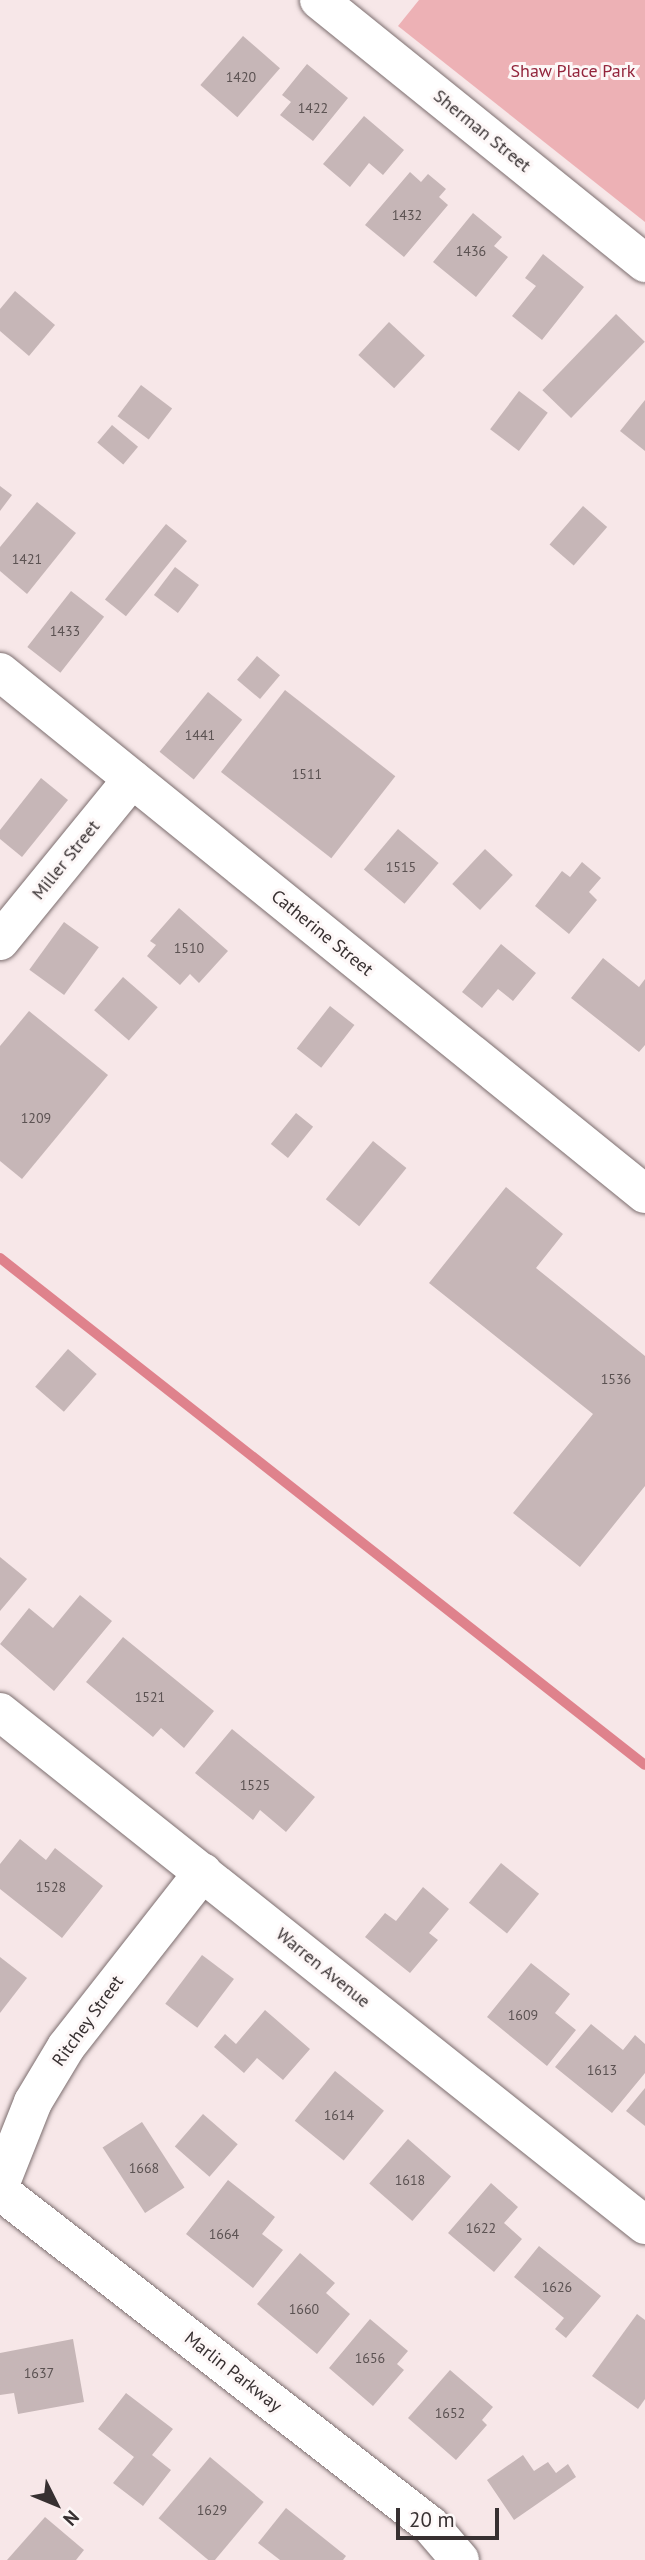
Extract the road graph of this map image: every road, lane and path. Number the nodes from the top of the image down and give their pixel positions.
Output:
1 (319, 0) edge
2 (645, 263) edge
3 (0, 672) edge
4 (132, 779) junction
5 (0, 941) edge
6 (645, 1195) edge
7 (0, 1712) edge
8 (203, 1872) junction
9 (0, 2185) edge
10 (0, 2191) edge
11 (645, 2225) edge
12 (460, 2560) edge

1 - 2 street, Sherman Street
3 - 4 street, Catherine Street
4 - 5 street, Miller Street
4 - 6 street, Catherine Street
7 - 8 street, Warren Avenue
8 - 9 street, Ritchey Street
8 - 11 street, Warren Avenue
10 - 12 street, Marlin Parkway

